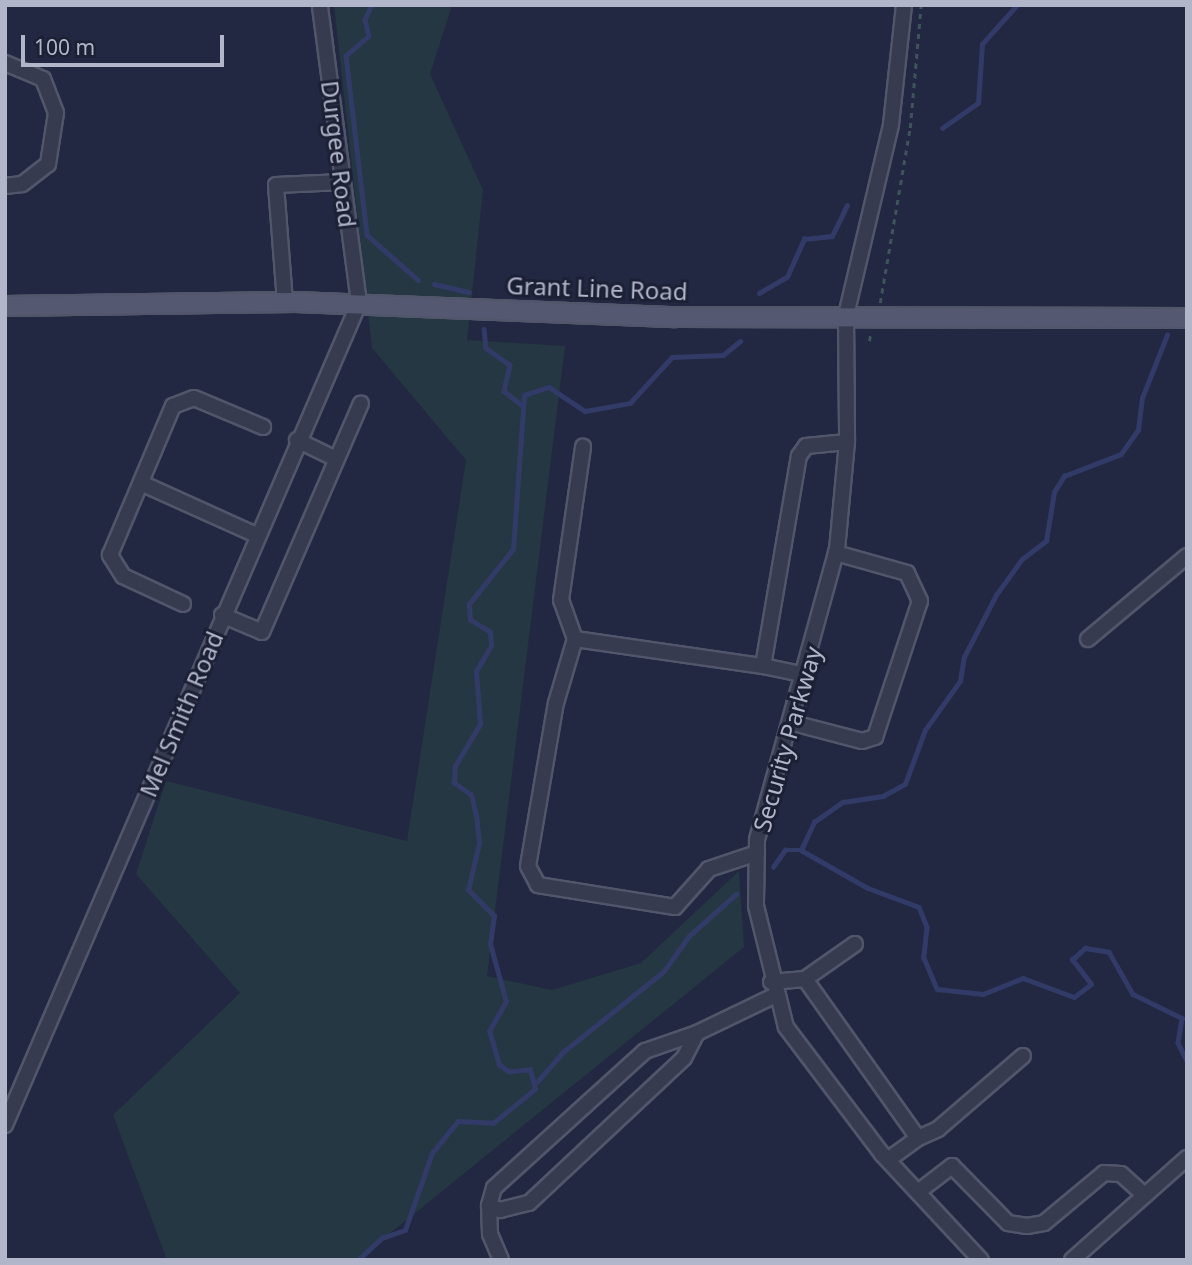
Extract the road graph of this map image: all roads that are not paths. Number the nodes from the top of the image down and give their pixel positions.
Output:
1 (320, 5) edge
2 (904, 5) edge
3 (5, 63) edge
4 (343, 181) junction
5 (5, 186) edge
6 (285, 302) junction
7 (359, 303) junction
8 (5, 306) edge
9 (846, 315) junction
10 (1187, 318) edge
11 (361, 403) dead end
12 (263, 427) dead end
13 (297, 440) junction
14 (847, 442) junction
15 (583, 447) dead end
16 (334, 458) junction
17 (141, 483) junction
18 (256, 535) junction
19 (836, 553) junction
20 (1187, 556) edge
21 (183, 604) dead end
22 (222, 615) junction
23 (575, 639) junction
24 (1088, 639) dead end
25 (763, 666) junction
26 (806, 675) junction
27 (793, 723) junction
28 (757, 853) junction
29 (855, 944) dead end
30 (805, 979) junction
31 (773, 988) junction
32 (697, 1033) junction
33 (1023, 1056) dead end
34 (5, 1125) edge
35 (918, 1138) junction
36 (1187, 1158) edge
37 (888, 1160) junction
38 (918, 1192) junction
39 (1144, 1195) junction
40 (489, 1206) junction
41 (501, 1260) edge
42 (981, 1260) edge
43 (1072, 1260) edge

1 - 4 street, Durgee Road
2 - 9 street, Security Parkway
3 - 5 street
4 - 6 street
4 - 7 street, Durgee Road
6 - 7 main road, Grant Line Road
6 - 8 main road, Grant Line Road
7 - 9 main road, Grant Line Road
7 - 13 street, Mel Smith Road
9 - 10 main road, Grant Line Road
9 - 14 street, Security Parkway
11 - 16 street
12 - 17 street
13 - 16 street
13 - 18 street, Mel Smith Road
14 - 19 street, Security Parkway
14 - 25 street
15 - 23 street
16 - 22 street
17 - 18 street
17 - 21 street
18 - 22 street, Mel Smith Road
19 - 26 street, Security Parkway
19 - 27 street
20 - 24 street
22 - 34 street, Mel Smith Road
23 - 25 street
23 - 28 street
25 - 26 street
26 - 27 street, Security Parkway
27 - 28 street, Security Parkway
28 - 31 street, Security Parkway
29 - 30 street
30 - 31 street
30 - 35 street
31 - 32 street
31 - 37 street, Security Parkway
32 - 40 street
32 - 40 street
33 - 35 street
35 - 37 street
36 - 39 street
37 - 38 street, Security Parkway
38 - 39 street
38 - 42 street, Security Parkway
39 - 43 street
40 - 41 street

